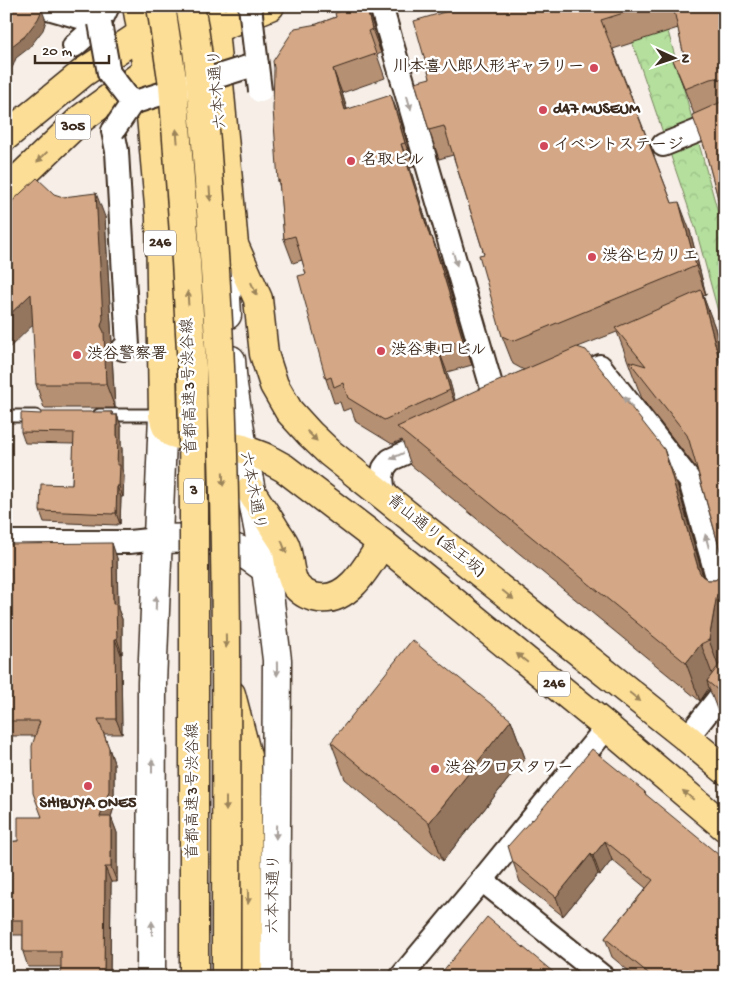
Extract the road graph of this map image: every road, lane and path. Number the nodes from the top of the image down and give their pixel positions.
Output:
1 (41, 6) edge
2 (137, 6) edge
3 (147, 6) edge
4 (160, 6) edge
5 (184, 6) edge
6 (190, 6) edge
7 (250, 6) edge
8 (270, 6) edge
9 (381, 6) edge
10 (104, 14) edge
11 (212, 18) edge
12 (142, 34) junction
13 (74, 46) dead end
14 (257, 64) junction
15 (147, 71) junction
16 (272, 90) edge
17 (132, 103) junction
18 (725, 120) edge
19 (6, 136) edge
20 (663, 145) dead end
21 (6, 191) edge
22 (234, 245) junction
23 (125, 347) dead end
24 (549, 388) edge
25 (515, 403) edge
26 (91, 415) edge
27 (163, 415) junction
28 (6, 416) edge
29 (44, 416) edge
30 (470, 423) junction
31 (243, 448) junction
32 (250, 490) junction
33 (388, 499) junction
34 (194, 510) junction
35 (158, 539) junction
36 (6, 542) edge
37 (382, 544) junction
38 (266, 569) junction
39 (725, 605) edge
40 (226, 676) junction
41 (725, 690) edge
42 (607, 727) junction
43 (686, 738) junction
44 (725, 770) edge
45 (725, 827) edge
46 (482, 880) junction
47 (151, 977) edge
48 (177, 977) edge
49 (194, 977) edge
50 (226, 977) edge
51 (248, 977) edge
52 (275, 977) edge
53 (401, 977) edge
54 (603, 977) edge

1 - 10 street
2 - 12 main road, 246
3 - 12 main road, 246
34 -> 4 main road, 首都高速3号渋谷線 / 3, bridge
5 - 12 main road, 305
6 -> 40 main road, 首都高速3号渋谷線 / 3, bridge
7 - 14 street, bridge
8 - 11 main road, 305
9 -> 30 street
10 - 13 street
10 - 17 street, bridge
11 - 15 main road, 305
11 - 22 main road, 六本木通り / 246
12 - 15 main road, 246
12 - 19 main road, 305
14 - 16 street, bridge
14 - 17 street, bridge
15 -> 21 main road, 305
15 - 27 main road, 246
17 - 23 street, bridge
18 - 20 street
22 - 31 main road, 六本木通り
22 -> 33 main road, 青山通り(金王坂) / 246
39 -> 24 street
25 - 30 street
26 - 27 lane
27 - 31 main road, 246
27 - 35 main road
28 - 29 lane
30 -> 33 street
31 - 32 main road, 六本木通り
31 - 37 main road, 246
32 -> 37 main road
32 - 38 main road, 六本木通り
33 -> 43 main road, 青山通り(金王坂) / 246
34 - 48 main road, bridge
34 - 49 main road, 首都高速3号渋谷線 / 3, bridge
35 - 36 street
35 - 38 main road
47 -> 35 main road
42 -> 37 main road, 246
38 -> 52 main road, 六本木通り
40 -> 50 main road, 首都高速3号渋谷線 / 3, bridge
40 -> 51 main road, bridge
41 - 43 street
45 -> 42 main road, 246
42 - 46 street
43 - 44 main road, 青山通り(金王坂) / 246
46 - 53 street
46 - 54 street

